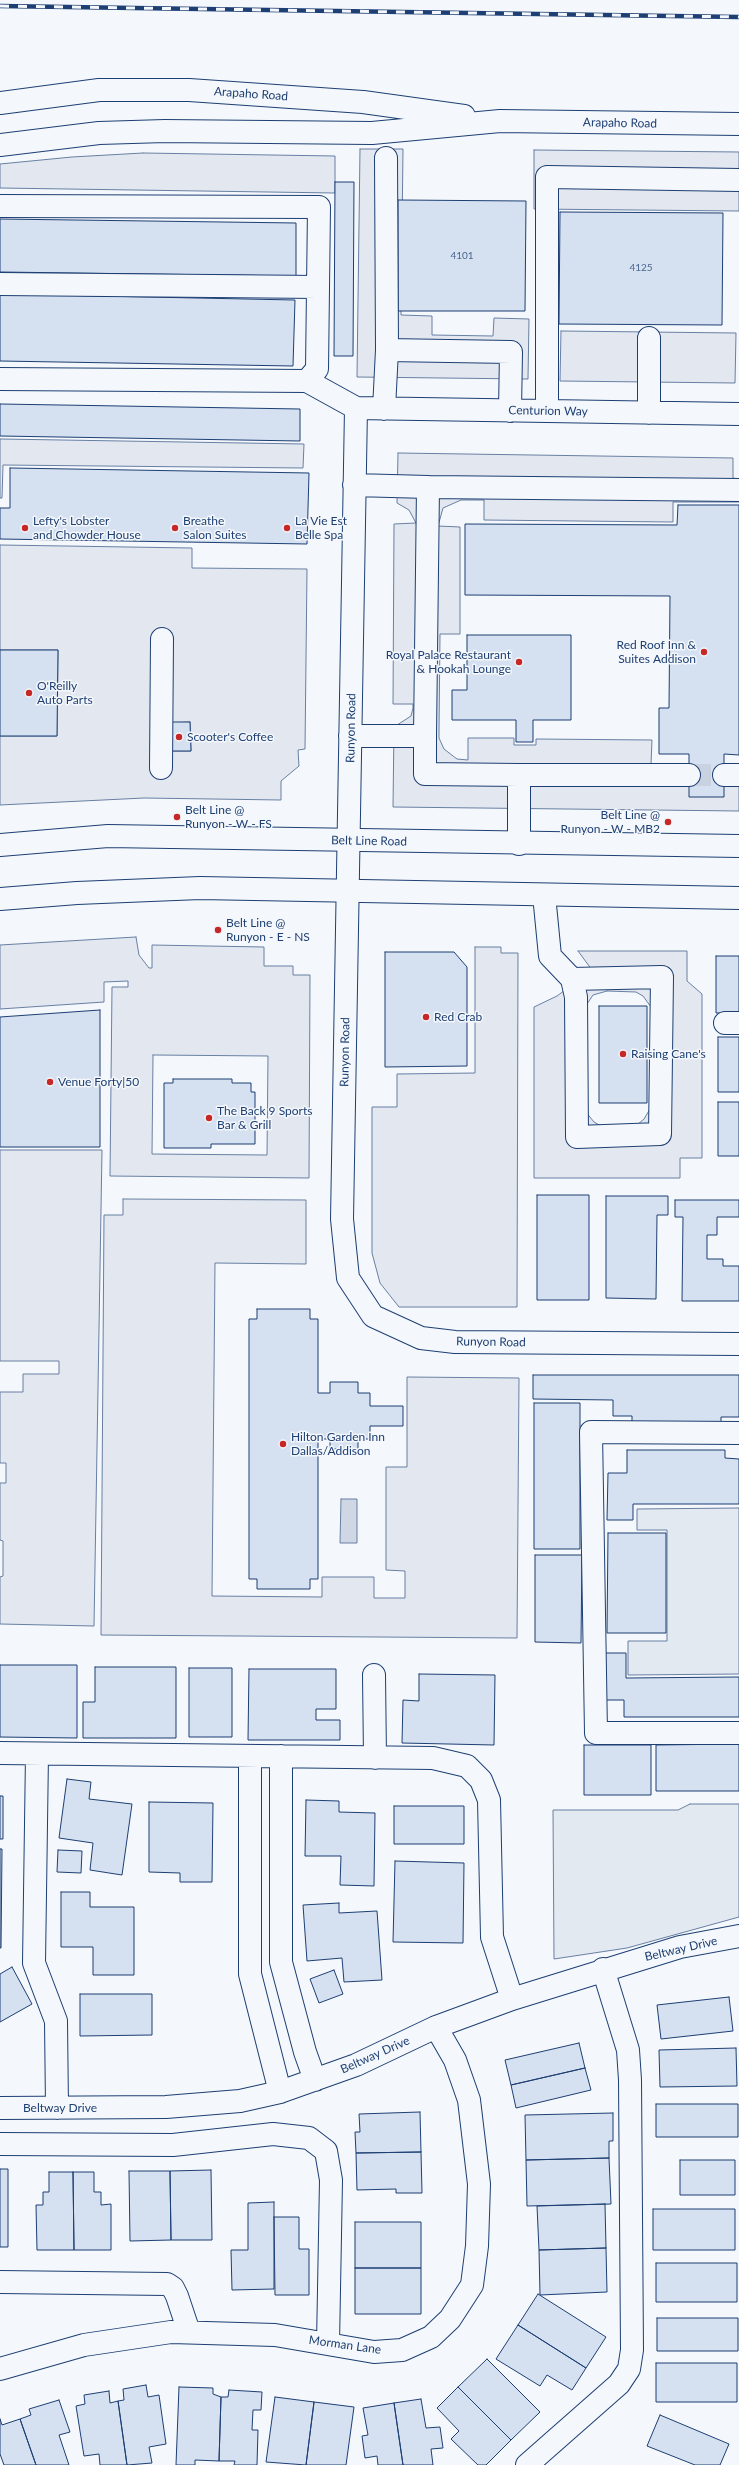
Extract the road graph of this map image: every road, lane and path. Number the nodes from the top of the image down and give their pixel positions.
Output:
1 (0, 103) edge
2 (500, 121) junction
3 (739, 124) edge
4 (0, 145) edge
5 (386, 158) dead end
6 (739, 180) edge
7 (0, 206) edge
8 (0, 284) edge
9 (318, 287) junction
10 (649, 338) dead end
11 (387, 350) junction
12 (0, 378) edge
13 (307, 381) junction
14 (356, 408) junction
15 (384, 409) junction
16 (510, 411) junction
17 (547, 411) junction
18 (649, 413) junction
19 (739, 414) edge
20 (354, 485) junction
21 (428, 487) junction
22 (739, 490) edge
23 (162, 640) dead end
24 (350, 736) junction
25 (425, 736) junction
26 (161, 768) dead end
27 (520, 775) junction
28 (689, 775) tunnel mouth
29 (350, 842) junction
30 (519, 844) junction
31 (0, 845) edge
32 (739, 846) edge
33 (348, 891) junction
34 (544, 895) junction
35 (737, 897) edge
36 (0, 899) edge
37 (572, 979) junction
38 (739, 1344) edge
39 (739, 1433) edge
40 (374, 1675) dead end
41 (739, 1733) edge
42 (0, 1753) edge
43 (37, 1754) junction
44 (250, 1756) junction
45 (281, 1756) junction
46 (375, 1758) junction
47 (250, 1806) junction
48 (281, 1806) junction
49 (249, 1856) junction
50 (281, 1857) junction
51 (739, 1936) edge
52 (603, 1969) junction
53 (512, 1999) junction
54 (436, 2027) junction
55 (315, 2080) junction
56 (280, 2092) junction
57 (0, 2108) edge
58 (57, 2108) junction
59 (0, 2144) edge
60 (0, 2282) edge
61 (189, 2332) junction
62 (328, 2344) junction
63 (0, 2369) edge
64 (527, 2465) edge

1 - 2 street, Arapaho Road
2 - 3 street, Arapaho Road
2 - 4 street, Arapaho Road
5 - 11 street
6 - 17 street
7 - 9 street
8 - 9 street
9 - 13 street
10 - 18 street
11 - 15 street
11 - 16 street
12 - 13 street
13 - 14 street
14 - 15 street, Centurion Way
14 - 20 street, Runyon Road
15 - 16 street, Centurion Way
16 - 17 street, Centurion Way
17 - 18 street, Centurion Way
18 - 19 street, Centurion Way
20 - 21 street
20 - 24 street, Runyon Road
21 - 22 street
21 - 25 street
23 - 26 street
24 - 25 street
24 - 29 street, Runyon Road
25 - 27 street
27 - 28 street
27 - 30 street
29 - 30 street, Belt Line Road
29 - 31 street, Belt Line Road
29 - 33 street, Runyon Road
30 - 32 street, Belt Line Road
33 - 34 street
33 - 36 street
33 - 38 street, Runyon Road
34 - 35 street
34 - 37 street
37 - 37 street
39 - 41 street
40 - 46 street
42 - 43 street
43 - 44 street
43 - 58 street
44 - 45 street
44 - 47 street
45 - 46 street
45 - 48 street
46 - 53 street
47 - 48 street
47 - 49 street
48 - 50 street
49 - 50 street
49 - 56 street
50 - 55 street
51 - 52 street, Beltway Drive
52 - 53 street, Beltway Drive
52 - 64 street
53 - 54 street, Beltway Drive
54 - 55 street, Beltway Drive
54 - 62 street, Morman Lane
55 - 56 street, Beltway Drive
56 - 58 street, Beltway Drive
57 - 58 street, Beltway Drive
59 - 62 street
60 - 61 street
61 - 62 street, Morman Lane
61 - 63 street, Morman Lane

